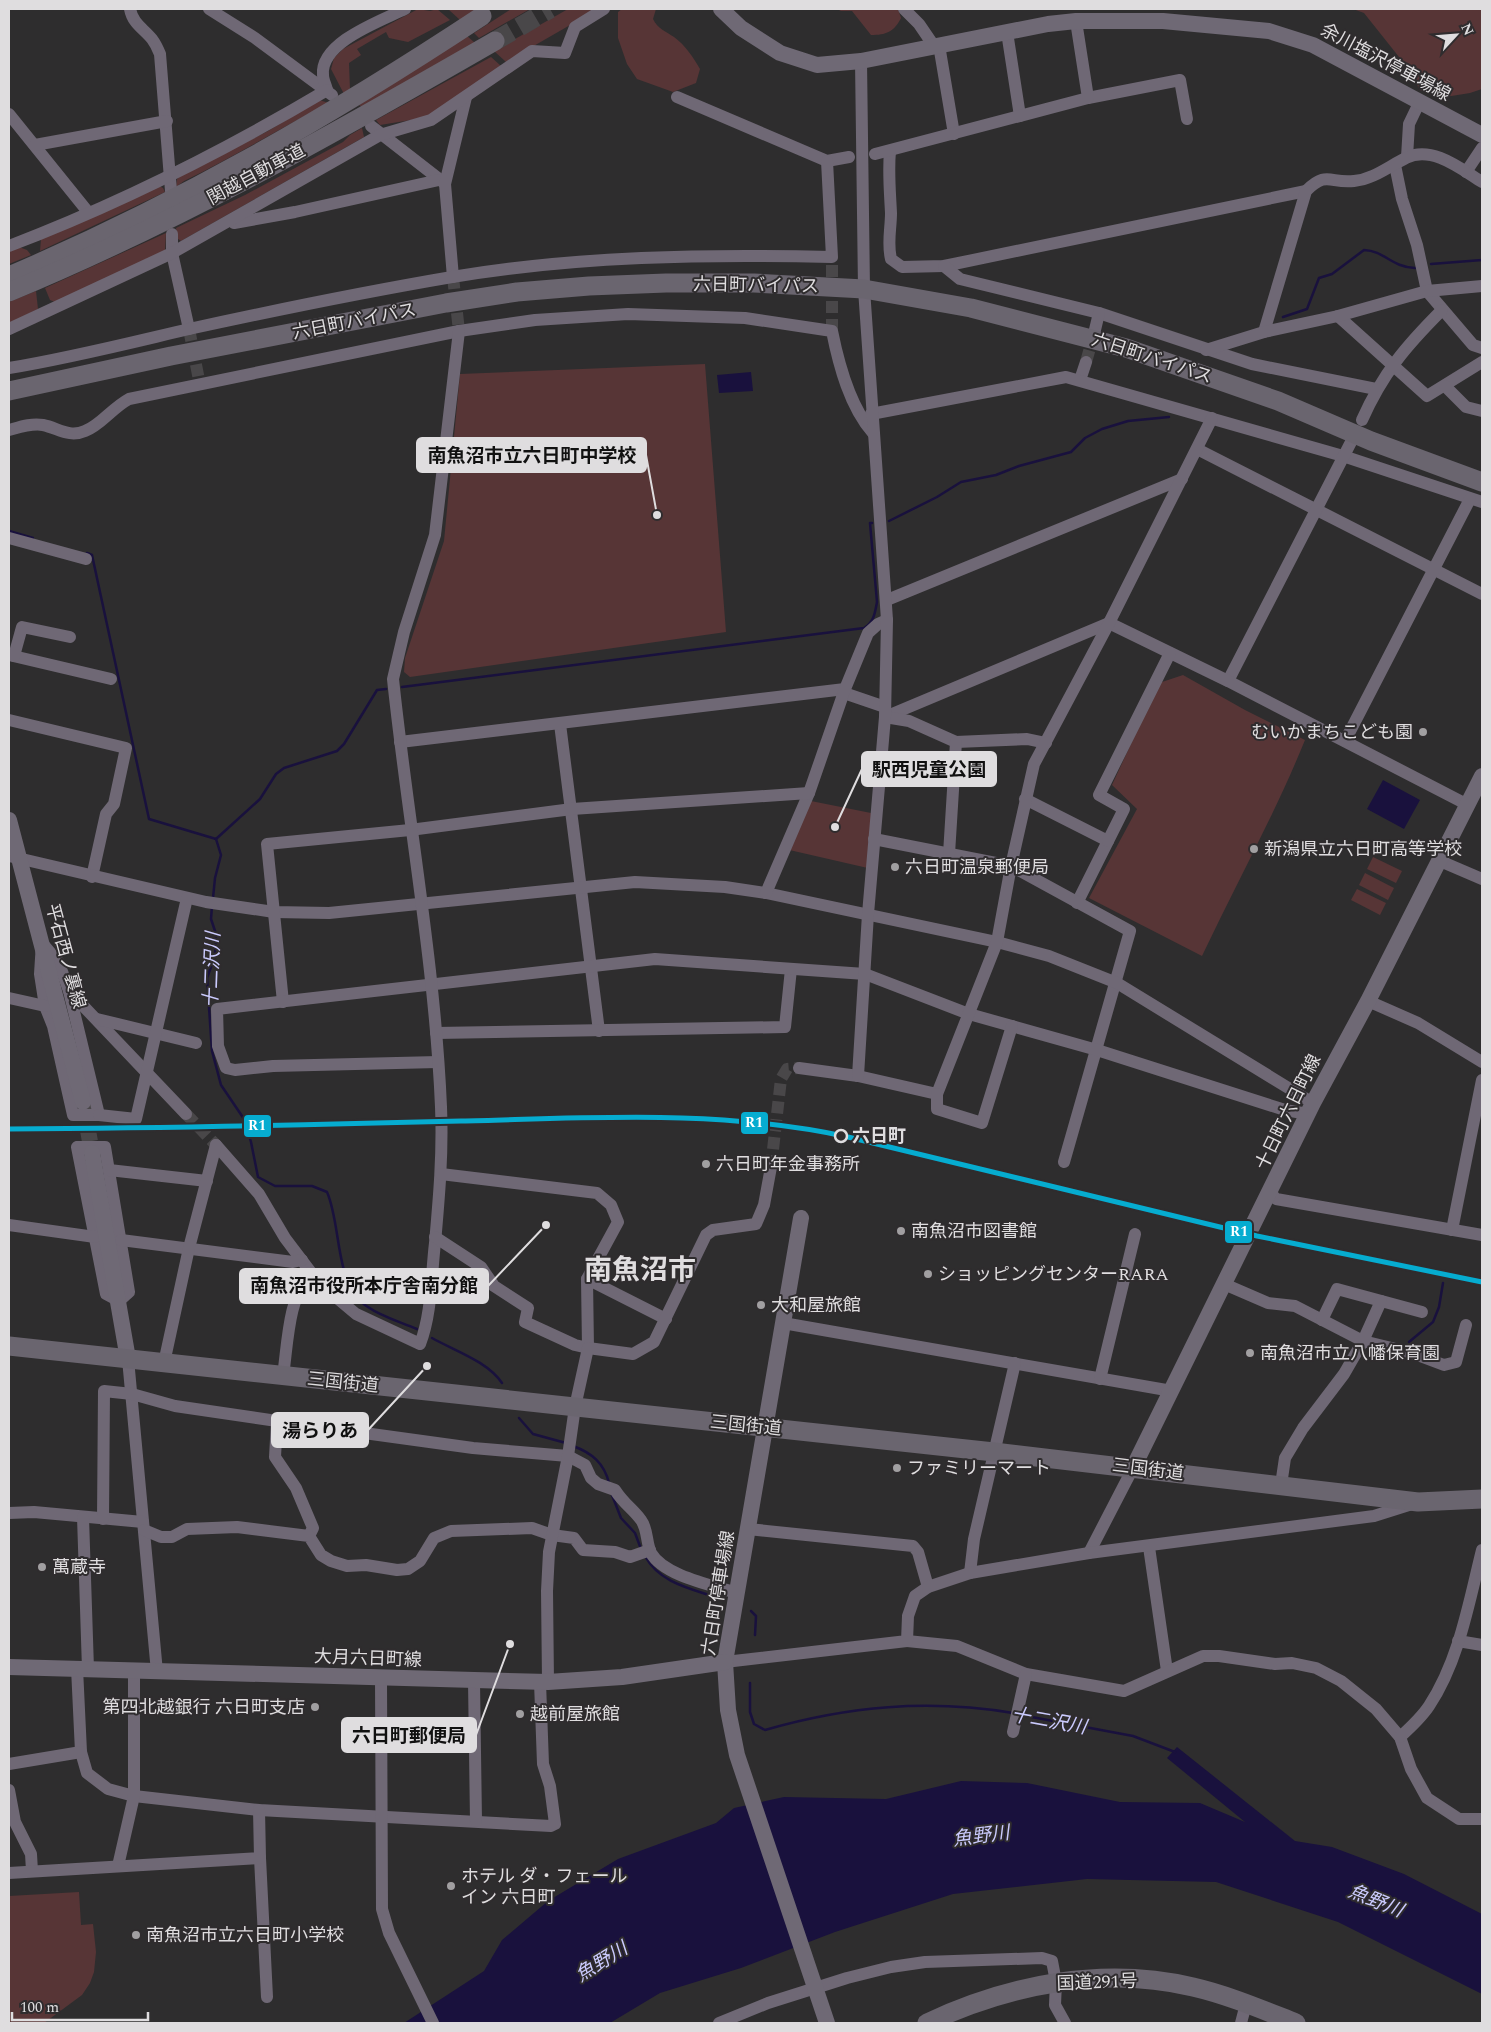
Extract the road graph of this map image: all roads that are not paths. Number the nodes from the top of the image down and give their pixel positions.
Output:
1 (130, 9) edge
2 (209, 9) edge
3 (405, 9) edge
4 (604, 9) edge
5 (721, 9) edge
6 (904, 9) edge
7 (482, 16) dead end
8 (1076, 21) junction
9 (1007, 32) junction
10 (495, 41) tunnel mouth
11 (936, 45) junction
12 (861, 61) junction
13 (330, 92) junction
14 (466, 97) junction
15 (677, 97) dead end
16 (1088, 98) junction
17 (1420, 101) junction
18 (9, 114) edge
19 (1020, 116) junction
20 (1187, 119) dead end
21 (167, 121) junction
22 (375, 130) junction
23 (954, 134) junction
24 (1482, 135) edge
25 (35, 145) junction
26 (1482, 148) edge
27 (890, 150) junction
28 (876, 154) dead end
29 (1407, 156) junction
30 (849, 157) dead end
31 (827, 161) junction
32 (1395, 165) junction
33 (1466, 172) junction
34 (170, 175) junction
35 (442, 182) junction
36 (1482, 182) edge
37 (170, 191) dead end
38 (1306, 191) junction
39 (88, 212) junction
40 (225, 225) junction
41 (172, 234) dead end
42 (9, 246) edge
43 (172, 253) junction
44 (944, 266) junction
45 (9, 276) edge
46 (453, 277) junction
47 (1482, 286) edge
48 (864, 289) junction
49 (1427, 291) junction
50 (9, 292) edge
51 (1442, 310) junction
52 (1099, 313) junction
53 (1338, 316) junction
54 (9, 329) edge
55 (189, 329) junction
56 (459, 331) junction
57 (1264, 332) junction
58 (1094, 334) tunnel mouth
59 (1482, 348) edge
60 (1206, 350) junction
61 (1086, 362) tunnel mouth
62 (1482, 362) edge
63 (1391, 365) junction
64 (9, 368) edge
65 (1080, 380) junction
66 (1445, 386) junction
67 (1376, 389) junction
68 (9, 391) edge
69 (1482, 411) edge
70 (871, 414) junction
71 (1212, 418) junction
72 (1362, 420) dead end
73 (9, 430) edge
74 (873, 433) junction
75 (1351, 442) dead end
76 (1197, 449) junction
77 (1342, 456) junction
78 (1182, 479) junction
79 (1482, 482) edge
80 (1476, 501) edge
81 (1316, 510) junction
82 (9, 538) edge
83 (86, 558) dead end
84 (1434, 569) junction
85 (1482, 594) edge
86 (887, 600) junction
87 (887, 620) junction
88 (1109, 623) junction
89 (70, 636) dead end
90 (1170, 653) junction
91 (11, 656) edge
92 (111, 679) dead end
93 (1228, 681) junction
94 (844, 691) junction
95 (885, 712) junction
96 (9, 720) edge
97 (560, 724) junction
98 (1346, 741) junction
99 (400, 742) junction
100 (956, 742) junction
101 (1046, 744) junction
102 (1482, 776) edge
103 (809, 793) junction
104 (1025, 799) junction
105 (1468, 805) junction
106 (572, 809) junction
107 (9, 820) edge
108 (410, 830) junction
109 (874, 839) junction
110 (1108, 840) junction
111 (949, 854) junction
112 (14, 857) edge
113 (1440, 860) junction
114 (1011, 866) junction
115 (92, 876) junction
116 (1482, 879) edge
117 (582, 886) junction
118 (766, 893) junction
119 (187, 898) junction
120 (1078, 903) junction
121 (421, 904) junction
122 (274, 912) junction
123 (868, 914) junction
124 (997, 942) junction
125 (42, 943) junction
126 (592, 964) junction
127 (791, 969) junction
128 (865, 974) junction
129 (1117, 984) junction
130 (431, 985) junction
131 (69, 991) junction
132 (9, 998) edge
133 (1368, 1001) junction
134 (283, 1002) junction
135 (45, 1006) junction
136 (969, 1014) junction
137 (96, 1019) junction
138 (1012, 1026) junction
139 (155, 1031) junction
140 (599, 1031) junction
141 (436, 1033) junction
142 (196, 1043) dead end
143 (1097, 1050) junction
144 (438, 1062) junction
145 (1482, 1062) edge
146 (799, 1068) tunnel mouth
147 (145, 1072) junction
148 (858, 1076) junction
149 (1482, 1080) edge
150 (936, 1094) junction
151 (83, 1102) tunnel mouth
152 (1311, 1109) junction
153 (1480, 1110) edge
154 (186, 1114) tunnel mouth
155 (99, 1115) junction
156 (92, 1153) tunnel mouth
157 (1064, 1162) dead end
158 (771, 1167) tunnel mouth
159 (109, 1170) junction
160 (441, 1174) junction
161 (207, 1181) junction
162 (1271, 1193) junction
163 (801, 1218) dead end
164 (9, 1225) edge
165 (1452, 1230) junction
166 (1135, 1234) dead end
167 (1482, 1236) edge
168 (95, 1237) junction
169 (435, 1237) junction
170 (121, 1240) junction
171 (189, 1248) junction
172 (302, 1260) junction
173 (310, 1272) junction
174 (587, 1279) junction
175 (1224, 1284) junction
176 (1381, 1301) junction
177 (119, 1302) junction
178 (1422, 1312) dead end
179 (666, 1319) junction
180 (1322, 1320) junction
181 (783, 1324) junction
182 (1466, 1325) dead end
183 (1363, 1341) junction
184 (9, 1346) edge
185 (588, 1348) junction
186 (128, 1359) junction
187 (164, 1363) junction
188 (1015, 1363) junction
189 (283, 1376) junction
190 (1100, 1379) junction
191 (1172, 1390) junction
192 (132, 1394) junction
193 (575, 1407) junction
194 (277, 1421) junction
195 (765, 1428) junction
196 (994, 1452) junction
197 (568, 1453) junction
198 (1133, 1468) junction
199 (1281, 1485) junction
200 (1482, 1499) edge
201 (1418, 1502) junction
202 (9, 1513) edge
203 (83, 1517) junction
204 (103, 1519) junction
205 (143, 1526) junction
206 (748, 1529) junction
207 (552, 1535) junction
208 (309, 1536) junction
209 (1149, 1546) junction
210 (1482, 1550) edge
211 (645, 1552) junction
212 (1089, 1553) junction
213 (970, 1573) junction
214 (928, 1587) junction
215 (737, 1593) junction
216 (907, 1641) junction
217 (1458, 1641) junction
218 (1482, 1645) edge
219 (726, 1662) junction
220 (9, 1667) edge
221 (83, 1668) junction
222 (134, 1671) junction
223 (157, 1672) junction
224 (1168, 1672) junction
225 (1026, 1674) junction
226 (381, 1679) junction
227 (474, 1681) junction
228 (544, 1682) junction
229 (1014, 1728) dead end
230 (1400, 1738) junction
231 (81, 1752) junction
232 (9, 1764) edge
233 (9, 1790) edge
234 (134, 1796) junction
235 (259, 1810) junction
236 (381, 1816) junction
237 (1482, 1819) edge
238 (476, 1821) junction
239 (260, 1858) junction
240 (118, 1866) junction
241 (32, 1871) junction
242 (9, 1873) edge
243 (1056, 1982) junction
244 (814, 1986) junction
245 (267, 1997) dead end
246 (1246, 2004) junction
247 (433, 2023) edge
248 (718, 2023) edge
249 (827, 2023) edge
250 (927, 2023) edge
251 (1065, 2023) edge
252 (1241, 2023) edge
253 (1296, 2023) edge

1 - 21 street
2 - 13 street
3 - 13 street
4 - 14 street
5 - 12 main road, 余川塩沢停車場線
6 - 11 street
7 - 45 highway, 関越自動車道
8 - 9 main road, 余川塩沢停車場線
8 - 16 street
8 - 17 main road, 余川塩沢停車場線
9 - 11 main road, 余川塩沢停車場線
9 - 19 street
10 - 50 highway, 関越自動車道
11 - 12 main road, 余川塩沢停車場線
11 - 23 street
12 - 48 street
13 - 34 street
14 - 22 street
14 - 35 street
15 - 31 street
16 - 19 street
16 - 20 street
17 - 24 main road, 余川塩沢停車場線
17 - 29 street
18 - 25 street
19 - 23 street
21 - 25 street
21 - 34 street
22 - 35 street
22 - 40 street
23 - 27 street
25 - 39 street
26 - 33 street
27 - 28 street
27 - 44 street
29 - 32 street
29 - 33 street
30 - 31 street
31 - 46 street
32 - 38 street
32 - 49 street
33 - 36 street
34 - 37 street
34 - 39 street
35 - 40 street
35 - 46 street
38 - 44 street
38 - 57 street
39 - 42 street
40 - 43 street
41 - 43 street
43 - 54 street
43 - 55 street
44 - 52 street
46 - 55 street
47 - 49 street
48 - 68 highway, 六日町バイパス
48 - 70 street
48 - 79 highway, 六日町バイパス
49 - 51 street
49 - 53 street
51 - 59 street
51 - 63 street
52 - 58 street
52 - 60 street
53 - 57 street
53 - 63 street
55 - 64 street
56 - 73 street
56 - 74 street
56 - 99 street
57 - 60 street
60 - 67 street
61 - 65 street
62 - 66 street
63 - 66 street
63 - 67 street
65 - 70 street
65 - 71 street
66 - 69 street
67 - 72 street
70 - 74 street
71 - 76 street
71 - 77 street
74 - 86 street
75 - 77 street
76 - 78 street
76 - 81 street
77 - 80 street
77 - 81 street
78 - 86 street
78 - 88 street
80 - 84 street
81 - 84 street
81 - 93 street
82 - 83 street
84 - 85 street
84 - 98 street
86 - 87 street
87 - 94 street
87 - 95 street
88 - 90 street
88 - 95 street
88 - 101 street
89 - 91 street
90 - 93 street
90 - 110 street
91 - 92 street
93 - 98 street
94 - 95 street
94 - 97 street
94 - 103 street
95 - 100 street
95 - 109 street
96 - 115 street
97 - 99 street
97 - 106 street
98 - 105 street
99 - 108 street
100 - 101 street
100 - 111 street
101 - 104 street
102 - 105 main road, 十日町六日町線
103 - 106 street
103 - 118 street
104 - 110 street
104 - 114 street
105 - 113 main road, 十日町六日町線
106 - 108 street
106 - 117 street
107 - 112 main road, 平石西ノ裏線
108 - 121 street
108 - 122 street
109 - 111 street
109 - 123 street
110 - 120 street
111 - 114 street
112 - 115 street
112 - 125 main road, 平石西ノ裏線
113 - 116 street
113 - 133 main road, 十日町六日町線
114 - 120 street
114 - 124 street
115 - 119 street
117 - 118 street
117 - 121 street
117 - 126 street
118 - 123 street
119 - 122 street
119 - 139 street
120 - 129 street
121 - 122 street
121 - 130 street
122 - 134 street
123 - 124 street
123 - 128 street
124 - 129 street
124 - 136 street
125 - 131 street
125 - 135 street
125 - 151 main road, 平石西ノ裏線
126 - 127 street
126 - 130 street
126 - 140 street
127 - 128 street
127 - 140 street
128 - 136 street
128 - 148 street
129 - 143 street
129 - 152 street
130 - 134 street
130 - 141 street
131 - 137 street
131 - 155 street
132 - 135 street
133 - 145 street
133 - 152 main road, 十日町六日町線
134 - 144 street
135 - 155 street
136 - 138 street
136 - 150 street
137 - 139 street
137 - 147 street
138 - 143 street
138 - 150 street
139 - 142 street
139 - 147 street
140 - 141 street
141 - 144 street
143 - 152 street
143 - 157 street
144 - 160 street
146 - 148 street
147 - 154 street
147 - 155 street
148 - 150 street
149 - 153 street
152 - 162 main road, 十日町六日町線
153 - 165 street
156 - 177 main road
158 - 179 street
159 - 161 street
159 - 168 street
159 - 170 street
160 - 169 street
160 - 174 street
161 - 171 street
161 - 172 street
162 - 165 street
162 - 175 main road, 十日町六日町線
163 - 181 main road, 六日町停車場線
164 - 168 street
165 - 167 street
166 - 190 street
168 - 177 street
169 - 173 street
169 - 185 street
170 - 171 street
170 - 177 street
171 - 172 street
171 - 187 street
172 - 173 street
173 - 189 street
174 - 179 street
174 - 185 street
175 - 180 street
175 - 191 main road, 十日町六日町線
176 - 178 street
176 - 180 street
176 - 183 street
177 - 186 main road
179 - 185 street
180 - 183 street
181 - 188 street
181 - 195 main road, 六日町停車場線
182 - 183 street
183 - 199 street
184 - 186 highway, 三国街道
185 - 193 street
186 - 187 highway, 三国街道
186 - 192 street
187 - 189 highway, 三国街道
188 - 190 street
188 - 196 street
189 - 193 highway, 三国街道
190 - 191 street
191 - 198 main road, 十日町六日町線
192 - 194 street
192 - 204 street
192 - 205 street
193 - 195 highway, 三国街道
193 - 197 street
194 - 197 street
194 - 208 street
195 - 196 highway, 三国街道
195 - 206 main road, 六日町停車場線
196 - 198 highway, 三国街道
196 - 213 street
197 - 207 street
197 - 211 street
198 - 199 highway, 三国街道
198 - 212 street
199 - 201 highway, 三国街道
200 - 201 highway, 三国街道
201 - 209 street
202 - 203 street
203 - 204 street
203 - 221 street
204 - 205 street
205 - 208 street
205 - 223 street
206 - 214 street
206 - 215 main road, 六日町停車場線
207 - 208 street
207 - 211 street
207 - 228 street
209 - 212 street
209 - 224 street
210 - 217 street
211 - 215 street
212 - 213 street
213 - 214 street
214 - 216 street
215 - 219 main road, 六日町停車場線
216 - 219 street
216 - 225 street
217 - 218 street
217 - 230 street
219 - 228 main road, 大月六日町線
219 - 244 main road, 六日町停車場線
220 - 221 main road, 大月六日町線
221 - 222 main road, 大月六日町線
221 - 231 street
222 - 223 main road, 大月六日町線
222 - 234 street
223 - 226 main road, 大月六日町線
224 - 225 street
224 - 230 street
225 - 229 street
226 - 227 main road, 大月六日町線
226 - 236 street
227 - 228 main road, 大月六日町線
227 - 238 street
228 - 238 street
230 - 237 street
231 - 232 street
231 - 234 street
233 - 241 street
234 - 235 street
234 - 240 street
235 - 236 street
235 - 239 street
236 - 238 street
236 - 247 street
239 - 240 street
239 - 245 street
240 - 241 street
241 - 242 street
243 - 244 street
243 - 246 highway, 国道291号
243 - 250 highway, 国道291号
243 - 251 street
244 - 248 street
244 - 249 main road, 六日町停車場線
246 - 252 street
246 - 253 highway, 国道291号

